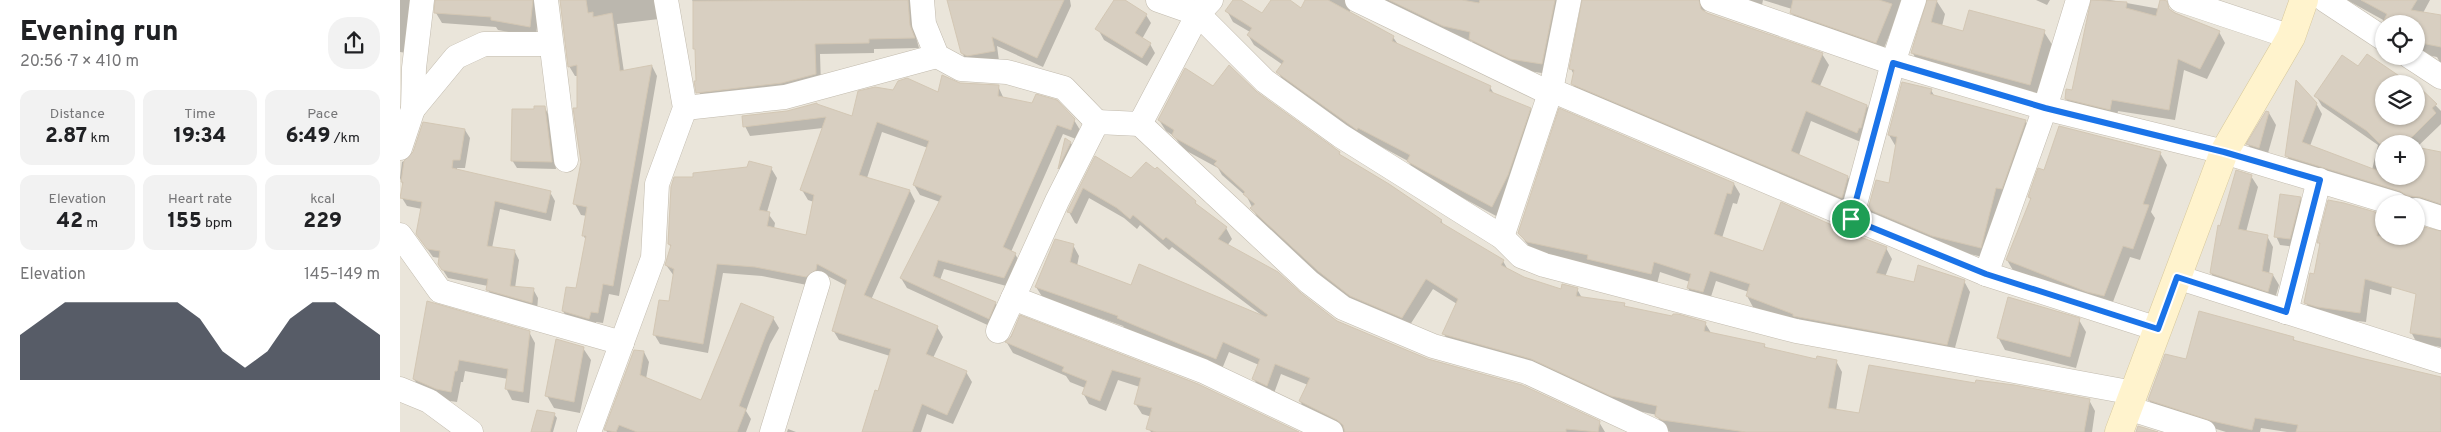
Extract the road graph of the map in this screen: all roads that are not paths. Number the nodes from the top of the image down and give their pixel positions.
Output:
1 (422, 0) edge
2 (546, 0) edge
3 (666, 0) edge
4 (922, 0) edge
5 (1158, 0) edge
6 (1357, 0) edge
7 (1569, 0) edge
8 (1712, 0) edge
9 (1914, 0) edge
10 (2078, 0) edge
11 (2180, 0) edge
12 (2304, 0) edge
13 (2325, 0) edge
14 (1204, 7) edge
15 (2375, 33) edge
16 (2291, 36) junction
17 (552, 44) junction
18 (938, 56) junction
19 (1893, 63) junction
20 (2423, 65) edge
21 (2441, 77) edge
22 (1551, 90) junction
23 (685, 108) junction
24 (2045, 108) junction
25 (413, 109) junction
26 (1097, 122) junction
27 (1140, 124) junction
28 (400, 148) edge
29 (2224, 152) junction
30 (566, 160) dead end
31 (2320, 180) junction
32 (2375, 197) edge
33 (2425, 213) edge
34 (2441, 218) edge
35 (1851, 219) junction
36 (400, 235) edge
37 (1502, 237) junction
38 (1986, 274) junction
39 (2177, 277) junction
40 (818, 283) dead end
41 (1013, 298) junction
42 (2286, 312) junction
43 (2158, 329) junction
44 (998, 331) dead end
45 (622, 343) junction
46 (2441, 361) edge
47 (400, 389) edge
48 (2127, 411) edge
49 (471, 432) edge
50 (589, 432) edge
51 (772, 432) edge
52 (1331, 432) edge
53 (1656, 432) edge
54 (2204, 432) edge

1 - 25 street
2 - 17 street
3 - 23 street
4 - 18 street
5 - 14 street
6 - 22 street
7 - 22 street
8 - 19 street
9 - 19 street
10 - 24 street
11 - 16 street
12 - 16 street
13 - 15 street
14 - 27 street
14 - 37 street
16 - 29 street
17 - 25 street
17 - 30 street
18 - 23 street
18 - 26 street
19 - 24 street
19 - 35 street
20 - 21 street
22 - 35 street
22 - 37 street
23 - 45 street
24 - 29 street
24 - 38 street
25 - 28 street
26 - 27 street
26 - 41 street
27 - 53 street
29 - 31 street
29 - 39 street
31 - 32 street
31 - 42 street
33 - 34 street
35 - 38 street
36 - 45 street
37 - 48 street
38 - 43 street
39 - 42 street
39 - 43 street
40 - 51 street
41 - 44 street
41 - 52 street
42 - 46 street
43 - 48 street
45 - 50 street
47 - 49 street
48 - 54 street

